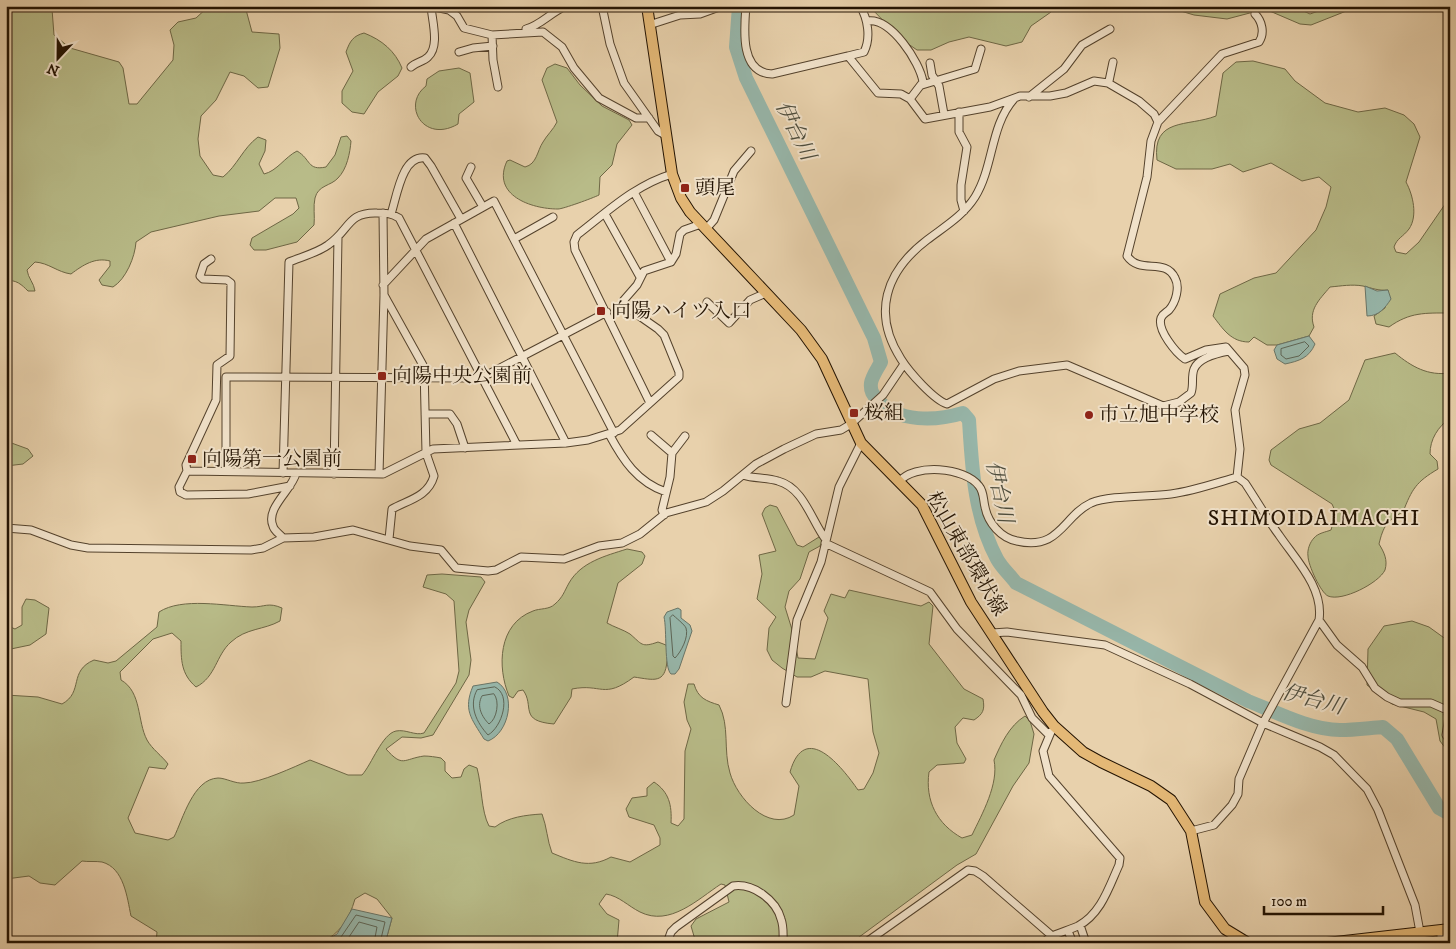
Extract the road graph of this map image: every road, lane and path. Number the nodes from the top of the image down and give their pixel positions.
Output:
1 (430, 6) edge
2 (566, 6) edge
3 (602, 6) edge
4 (647, 6) edge
5 (746, 6) edge
6 (860, 6) edge
7 (720, 7) edge
8 (1255, 14) dead end
9 (868, 21) junction
10 (650, 25) junction
11 (1110, 29) dead end
12 (518, 32) junction
13 (492, 35) junction
14 (493, 46) junction
15 (982, 49) dead end
16 (459, 52) dead end
17 (848, 56) junction
18 (1113, 62) dead end
19 (930, 64) dead end
20 (411, 67) dead end
21 (1117, 78) dead end
22 (936, 82) junction
23 (1108, 82) junction
24 (922, 85) junction
25 (498, 87) dead end
26 (1029, 97) junction
27 (910, 99) junction
28 (1014, 99) junction
29 (959, 112) junction
30 (944, 114) junction
31 (649, 118) junction
32 (1158, 122) junction
33 (667, 136) junction
34 (751, 151) dead end
35 (470, 167) dead end
36 (672, 174) junction
37 (634, 192) junction
38 (483, 207) junction
39 (964, 211) junction
40 (383, 213) junction
41 (392, 214) junction
42 (604, 214) junction
43 (553, 217) dead end
44 (462, 219) junction
45 (454, 223) junction
46 (704, 227) junction
47 (338, 237) junction
48 (514, 239) junction
49 (414, 250) junction
50 (211, 259) dead end
51 (671, 262) junction
52 (640, 277) junction
53 (383, 285) junction
54 (766, 293) junction
55 (384, 295) junction
56 (706, 302) dead end
57 (606, 312) junction
58 (564, 334) junction
59 (1229, 351) junction
60 (522, 356) junction
61 (904, 364) junction
62 (336, 377) junction
63 (425, 377) junction
64 (285, 378) junction
65 (380, 378) junction
66 (481, 378) junction
67 (650, 403) junction
68 (425, 414) junction
69 (851, 424) junction
70 (612, 433) junction
71 (651, 435) dead end
72 (684, 436) dead end
73 (566, 443) junction
74 (861, 443) junction
75 (517, 445) junction
76 (465, 448) junction
77 (426, 453) junction
78 (672, 453) junction
79 (187, 470) junction
80 (226, 471) junction
81 (283, 472) junction
82 (296, 473) junction
83 (334, 474) junction
84 (379, 474) junction
85 (743, 475) junction
86 (1237, 477) junction
87 (899, 482) junction
88 (290, 486) junction
89 (666, 492) junction
90 (664, 515) junction
91 (6, 528) edge
92 (283, 538) junction
93 (390, 539) junction
94 (826, 542) junction
95 (1319, 620) junction
96 (992, 633) junction
97 (786, 703) dead end
98 (1263, 723) junction
99 (1052, 730) junction
100 (1450, 741) edge
101 (1191, 831) junction
102 (1080, 925) junction
103 (1445, 930) edge
104 (1068, 931) junction
105 (1420, 932) junction
106 (1051, 935) junction
107 (1331, 942) edge
108 (667, 943) edge
109 (783, 943) edge
110 (865, 943) edge
111 (1043, 943) edge
112 (1073, 943) edge
113 (1086, 943) edge
114 (1248, 943) edge
115 (1441, 943) edge

1 - 13 street
1 - 20 street
2 - 12 street
3 - 31 street
4 - 10 main road, 松山東部環状線
5 - 17 street
6 - 9 street
7 - 10 street
8 - 32 street
9 - 17 street
9 - 24 street
10 - 33 main road, 松山東部環状線
11 - 26 street
12 - 13 street
12 - 31 street
13 - 14 street
14 - 16 street
14 - 25 street
15 - 22 street
17 - 27 street
18 - 23 street
19 - 22 street
21 - 23 street
22 - 24 street
22 - 30 street
23 - 26 street
23 - 32 street
24 - 27 street
26 - 28 street
27 - 30 street
28 - 29 street
28 - 39 street
29 - 30 street
29 - 39 street
31 - 33 street
32 - 59 street
33 - 36 main road, 松山東部環状線
34 - 46 street
35 - 38 street
36 - 37 street
36 - 46 main road, 松山東部環状線
37 - 42 street
37 - 51 street
38 - 44 street
38 - 48 street
39 - 61 street
40 - 41 street
40 - 47 street
40 - 53 street
41 - 44 street
41 - 49 street
42 - 52 street
42 - 57 street
43 - 48 street
44 - 45 street
45 - 49 street
45 - 60 street
46 - 51 street
46 - 54 main road, 松山東部環状線
47 - 62 street
47 - 64 street
48 - 58 street
49 - 53 street
49 - 66 street
50 - 79 street
51 - 52 street
52 - 67 street
53 - 55 street
54 - 56 street
54 - 69 main road, 松山東部環状線
55 - 63 street
55 - 65 street
57 - 58 street
57 - 67 street
58 - 60 street
58 - 70 street
59 - 61 street
59 - 86 street
60 - 66 street
60 - 73 street
61 - 69 street
62 - 64 street
62 - 65 street
62 - 83 street
63 - 65 street
63 - 66 street
63 - 68 street
64 - 80 street
64 - 81 street
65 - 84 street
66 - 75 street
67 - 70 street
68 - 76 street
68 - 77 street
69 - 74 main road, 松山東部環状線
69 - 85 street
70 - 73 street
70 - 89 street
71 - 78 street
72 - 78 street
73 - 75 street
74 - 87 main road, 松山東部環状線
74 - 94 street
75 - 76 street
76 - 77 street
77 - 84 street
77 - 93 street
78 - 89 street
79 - 80 street
79 - 88 street
80 - 81 street
81 - 82 street
82 - 83 street
82 - 88 street
83 - 84 street
85 - 90 street
85 - 94 street
86 - 87 street
86 - 95 street
87 - 96 main road, 松山東部環状線
88 - 92 street
89 - 90 street
90 - 93 street
91 - 92 street
92 - 93 street
94 - 97 street
94 - 99 street
95 - 98 street
95 - 100 street
96 - 98 street
96 - 99 main road, 松山東部環状線
98 - 101 street
98 - 105 street
99 - 101 main road, 松山東部環状線
99 - 102 street
101 - 114 main road, 松山東部環状線
102 - 104 street
102 - 113 street
103 - 105 main road
103 - 115 street
104 - 106 street
104 - 112 street
105 - 107 main road
106 - 110 street
106 - 111 street
108 - 109 street

